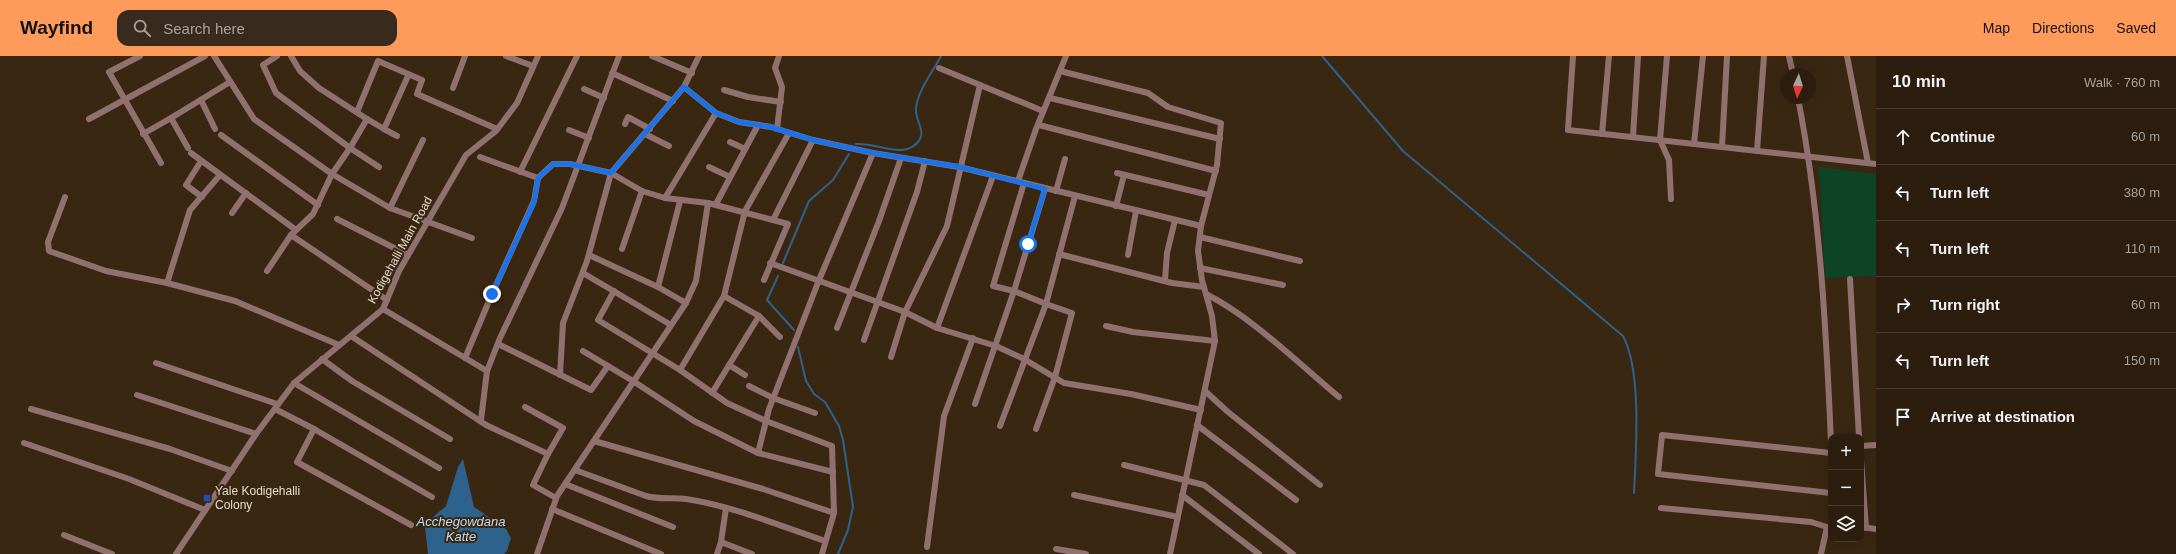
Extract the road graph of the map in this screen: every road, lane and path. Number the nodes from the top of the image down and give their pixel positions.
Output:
1 (140, 56) edge
2 (205, 56) edge
3 (214, 56) edge
4 (277, 56) edge
5 (291, 56) edge
6 (465, 56) edge
7 (506, 56) edge
8 (538, 56) edge
9 (577, 56) edge
10 (619, 56) edge
11 (652, 56) edge
12 (699, 56) edge
13 (779, 56) edge
14 (1066, 56) edge
15 (1573, 56) edge
16 (1609, 56) edge
17 (1638, 56) edge
18 (1667, 56) edge
19 (1703, 56) edge
20 (1728, 56) edge
21 (1764, 56) edge
22 (1789, 56) edge
23 (1847, 56) edge
24 (375, 58) edge
25 (533, 66) junction
26 (939, 68) dead end
27 (1792, 68) edge
28 (1060, 71) junction
29 (612, 73) junction
30 (692, 74) junction
31 (408, 76) junction
32 (230, 82) junction
33 (980, 85) junction
34 (684, 87) junction
35 (452, 88) dead end
36 (584, 89) dead end
37 (724, 90) dead end
38 (604, 98) junction
39 (1050, 98) junction
40 (124, 100) junction
41 (201, 100) junction
42 (673, 101) junction
43 (780, 102) junction
44 (1799, 104) edge
45 (1043, 111) junction
46 (357, 112) junction
47 (716, 113) junction
48 (171, 118) junction
49 (89, 119) dead end
50 (367, 119) junction
51 (625, 124) dead end
52 (758, 125) junction
53 (1039, 125) junction
54 (650, 128) junction
55 (215, 129) dead end
56 (384, 129) junction
57 (497, 129) junction
58 (777, 129) junction
59 (569, 130) dead end
60 (789, 133) junction
61 (143, 134) junction
62 (645, 134) junction
63 (1602, 134) junction
64 (221, 135) dead end
65 (397, 136) dead end
66 (1633, 137) junction
67 (589, 138) junction
68 (1220, 139) junction
69 (423, 140) dead end
70 (813, 140) junction
71 (1660, 140) junction
72 (730, 142) dead end
73 (1694, 144) junction
74 (669, 146) dead end
75 (1722, 147) junction
76 (350, 148) junction
77 (745, 149) junction
78 (1757, 151) junction
79 (873, 153) junction
80 (480, 157) dead end
81 (1810, 157) junction
82 (901, 158) junction
83 (1065, 159) dead end
84 (201, 161) junction
85 (925, 161) junction
86 (161, 163) dead end
87 (1868, 163) junction
88 (1876, 164) edge
89 (579, 166) junction
90 (379, 167) dead end
91 (709, 167) dead end
92 (960, 167) junction
93 (1216, 168) junction
94 (520, 172) junction
95 (611, 173) junction
96 (1117, 173) dead end
97 (332, 174) junction
98 (220, 175) junction
99 (1124, 175) junction
100 (993, 176) junction
101 (730, 177) junction
102 (538, 178) junction
103 (1021, 182) junction
104 (1045, 189) junction
105 (642, 191) junction
106 (1056, 191) junction
107 (246, 193) junction
108 (1209, 195) junction
109 (1075, 196) junction
110 (65, 197) dead end
111 (202, 197) junction
112 (666, 198) junction
113 (1670, 199) dead end
114 (680, 201) junction
115 (708, 203) junction
116 (716, 204) junction
117 (318, 205) junction
118 (1116, 206) junction
119 (390, 208) junction
120 (745, 211) junction
121 (1136, 211) junction
122 (232, 213) dead end
123 (337, 219) dead end
124 (774, 220) junction
125 (1175, 220) junction
126 (427, 221) junction
127 (1201, 226) junction
128 (296, 230) junction
129 (291, 235) junction
130 (1200, 237) junction
131 (472, 238) dead end
132 (622, 249) dead end
133 (589, 254) junction
134 (1059, 254) junction
135 (408, 255) junction
136 (1128, 255) dead end
137 (1300, 261) dead end
138 (770, 263) junction
139 (1200, 268) junction
140 (267, 271) dead end
141 (583, 273) junction
142 (1850, 278) dead end
143 (764, 280) dead end
144 (819, 280) junction
145 (1165, 280) junction
146 (167, 283) junction
147 (1283, 285) dead end
148 (658, 287) junction
149 (1204, 287) junction
150 (614, 291) junction
151 (1014, 291) junction
152 (851, 292) junction
153 (1206, 294) junction
154 (724, 296) junction
155 (387, 300) junction
156 (686, 303) junction
157 (877, 303) junction
158 (1046, 304) junction
159 (383, 309) junction
160 (905, 312) junction
161 (759, 316) junction
162 (671, 325) junction
163 (1106, 326) dead end
164 (837, 328) dead end
165 (937, 328) junction
166 (350, 336) junction
167 (780, 337) dead end
168 (973, 338) junction
169 (864, 340) dead end
170 (1215, 341) junction
171 (498, 344) junction
172 (340, 345) junction
173 (996, 346) junction
174 (583, 351) dead end
175 (651, 354) junction
176 (891, 357) dead end
177 (465, 358) junction
178 (322, 359) junction
179 (1024, 359) junction
180 (156, 363) dead end
181 (608, 366) junction
182 (729, 366) junction
183 (680, 370) junction
184 (487, 371) junction
185 (745, 375) dead end
186 (560, 376) junction
187 (1055, 377) junction
188 (634, 381) junction
189 (294, 383) junction
190 (749, 386) dead end
191 (1205, 391) junction
192 (712, 392) junction
193 (137, 395) dead end
194 (1339, 397) dead end
195 (773, 398) junction
196 (975, 404) dead end
197 (276, 406) junction
198 (526, 407) dead end
199 (32, 409) dead end
200 (1201, 410) junction
201 (815, 413) dead end
202 (481, 420) junction
203 (766, 421) junction
204 (1000, 426) dead end
205 (1197, 426) junction
206 (314, 429) junction
207 (1036, 429) dead end
208 (256, 434) junction
209 (1830, 434) edge
210 (1860, 434) edge
211 (450, 439) dead end
212 (594, 441) junction
213 (24, 443) dead end
214 (1876, 445) edge
215 (1864, 446) edge
216 (758, 453) junction
217 (1828, 453) edge
218 (548, 454) junction
219 (1124, 465) dead end
220 (438, 468) dead end
221 (575, 470) junction
222 (1862, 470) edge
223 (232, 471) junction
224 (833, 472) junction
225 (1185, 480) junction
226 (565, 484) junction
227 (1320, 485) dead end
228 (1828, 493) edge
229 (1074, 495) dead end
230 (1182, 495) junction
231 (432, 497) dead end
232 (556, 498) junction
233 (1296, 500) dead end
234 (1863, 506) edge
235 (726, 508) junction
236 (1660, 508) dead end
237 (552, 509) junction
238 (205, 510) junction
239 (834, 513) junction
240 (1178, 517) junction
241 (411, 524) dead end
242 (673, 527) dead end
243 (1828, 527) edge
244 (1864, 527) edge
245 (1876, 529) edge
246 (1828, 530) edge
247 (64, 535) dead end
248 (825, 541) junction
249 (721, 542) junction
250 (927, 547) dead end
251 (1056, 549) dead end
252 (112, 554) edge
253 (176, 554) edge
254 (537, 554) edge
255 (661, 554) edge
256 (717, 554) edge
257 (752, 554) edge
258 (822, 554) edge
259 (1086, 554) edge
260 (1170, 554) edge
261 (1259, 554) edge
262 (1293, 554) edge
263 (1821, 554) edge

1 - 40 street
2 - 40 street
3 - 32 street
4 - 76 street
5 - 46 street
6 - 35 street
7 - 25 street
8 - 25 street, Kodigehalli Main Road
9 - 94 street
10 - 29 street
11 - 30 street
12 - 30 street
13 - 43 street
14 - 28 street
15 - 63 street
16 - 63 street
17 - 66 street
18 - 71 street
19 - 73 street
20 - 75 street
21 - 78 street
22 - 27 street
23 - 87 street
24 - 31 street
24 - 46 street
25 - 57 street, Kodigehalli Main Road
26 - 33 street
28 - 39 street
28 - 68 street
29 - 38 street
29 - 42 street
30 - 34 street
31 - 56 street
31 - 57 street
32 - 41 street
32 - 97 street
33 - 45 street
33 - 92 street
34 - 42 street
34 - 47 street
36 - 38 street
37 - 43 street
38 - 67 street
39 - 45 street
39 - 68 street
40 - 49 street
40 - 61 street
41 - 48 street
41 - 55 street
42 - 54 street
43 - 58 street
44 - 81 street
45 - 53 street
46 - 50 street
47 - 52 street
47 - 112 street
48 - 61 street
48 - 84 street
50 - 56 street
50 - 76 street
51 - 54 street
52 - 58 street
52 - 77 street
53 - 93 street
53 - 103 street
54 - 62 street
56 - 65 street
57 - 126 street, Kodigehalli Main Road
58 - 60 street
59 - 67 street
60 - 70 street
60 - 120 street
61 - 86 street
62 - 74 street
62 - 95 street
63 - 66 street
64 - 117 street
66 - 71 street
67 - 89 street
68 - 93 street
69 - 119 street
70 - 79 street
70 - 124 street
71 - 73 street
71 - 113 street
72 - 77 street
73 - 75 street
75 - 78 street
76 - 90 street
76 - 97 street
77 - 101 street
78 - 81 street
79 - 82 street
79 - 144 street
80 - 94 street
81 - 87 street
81 - 209 street
82 - 85 street
82 - 152 street
83 - 106 street
84 - 98 street
84 - 111 street
85 - 92 street
85 - 157 street
87 - 88 street
89 - 95 street
89 - 102 street
89 - 171 street
91 - 101 street
92 - 100 street
92 - 160 street
93 - 108 street
94 - 102 street
95 - 105 street
95 - 133 street
96 - 99 street
97 - 117 street
97 - 119 street
98 - 107 street
98 - 111 street
99 - 108 street
99 - 118 street
100 - 103 street
100 - 165 street
101 - 116 street
102 - 177 street
103 - 104 street
103 - 151 street
104 - 106 street
104 - 151 street
105 - 112 street
105 - 132 street
106 - 109 street
107 - 122 street
107 - 128 street
108 - 127 street
109 - 118 street
109 - 134 street
110 - 146 street
111 - 146 street
112 - 114 street
114 - 115 street
114 - 148 street
115 - 116 street
115 - 156 street
116 - 120 street
117 - 128 street
118 - 121 street
119 - 126 street
120 - 124 street
120 - 154 street
121 - 125 street
121 - 136 street
123 - 135 street
124 - 138 street
125 - 127 street
125 - 145 street
126 - 131 street
126 - 135 street, Kodigehalli Main Road
127 - 130 street
128 - 129 street
129 - 140 street
129 - 155 street
130 - 137 street
130 - 139 street
133 - 141 street
133 - 148 street
134 - 145 street
134 - 158 street
135 - 155 street, Kodigehalli Main Road
138 - 143 street
138 - 144 street
139 - 147 street
139 - 149 street
141 - 150 street
141 - 186 street
142 - 210 street
144 - 152 street
144 - 195 street
145 - 149 street
146 - 172 street
148 - 156 street
149 - 153 street
150 - 162 street
150 - 175 street
151 - 158 street
151 - 173 street
152 - 157 street
152 - 164 street
153 - 170 street
153 - 194 street
154 - 161 street
154 - 183 street
155 - 159 street, Kodigehalli Main Road
156 - 162 street
157 - 160 street
157 - 169 street
158 - 179 street
158 - 187 street
159 - 166 street, Kodigehalli Main Road
159 - 177 street
160 - 165 street
160 - 176 street
161 - 167 street
161 - 182 street
162 - 175 street
163 - 170 street
165 - 168 street
166 - 172 street, Kodigehalli Main Road
166 - 202 street
168 - 173 street
168 - 250 street
170 - 191 street
171 - 184 street
171 - 186 street
172 - 178 street, Kodigehalli Main Road
173 - 179 street
173 - 196 street
174 - 181 street
175 - 183 street
175 - 188 street
177 - 184 street
178 - 189 street, Kodigehalli Main Road
178 - 211 street
179 - 187 street
179 - 204 street
180 - 197 street
181 - 186 street
181 - 188 street
182 - 185 street
182 - 192 street
183 - 192 street
184 - 202 street
187 - 200 street
187 - 207 street
188 - 212 street
188 - 216 street
189 - 197 street, Kodigehalli Main Road
189 - 220 street
190 - 195 street
191 - 200 street
191 - 227 street
192 - 203 street
193 - 208 street
195 - 201 street
195 - 203 street
197 - 206 street
197 - 208 street, Kodigehalli Main Road
198 - 218 street
199 - 223 street
200 - 205 street
202 - 218 street
203 - 216 street
203 - 224 street
205 - 225 street
205 - 233 street
206 - 231 street
206 - 241 street
208 - 223 street, Kodigehalli Main Road
212 - 221 street
212 - 239 street
213 - 238 street
214 - 215 street
216 - 224 street
217 - 228 street
218 - 232 street
219 - 225 street
221 - 226 street
221 - 235 street
222 - 234 street
223 - 238 street, Kodigehalli Main Road
224 - 239 street
225 - 230 street
225 - 262 street
226 - 232 street
226 - 242 street
229 - 240 street
230 - 240 street
230 - 261 street
232 - 237 street
235 - 248 street
235 - 249 street
236 - 243 street
237 - 254 street
237 - 255 street
238 - 253 street, Kodigehalli Main Road
239 - 248 street
240 - 260 street
244 - 245 street
246 - 263 street
247 - 252 street
248 - 258 street
249 - 256 street
249 - 257 street
251 - 259 street

